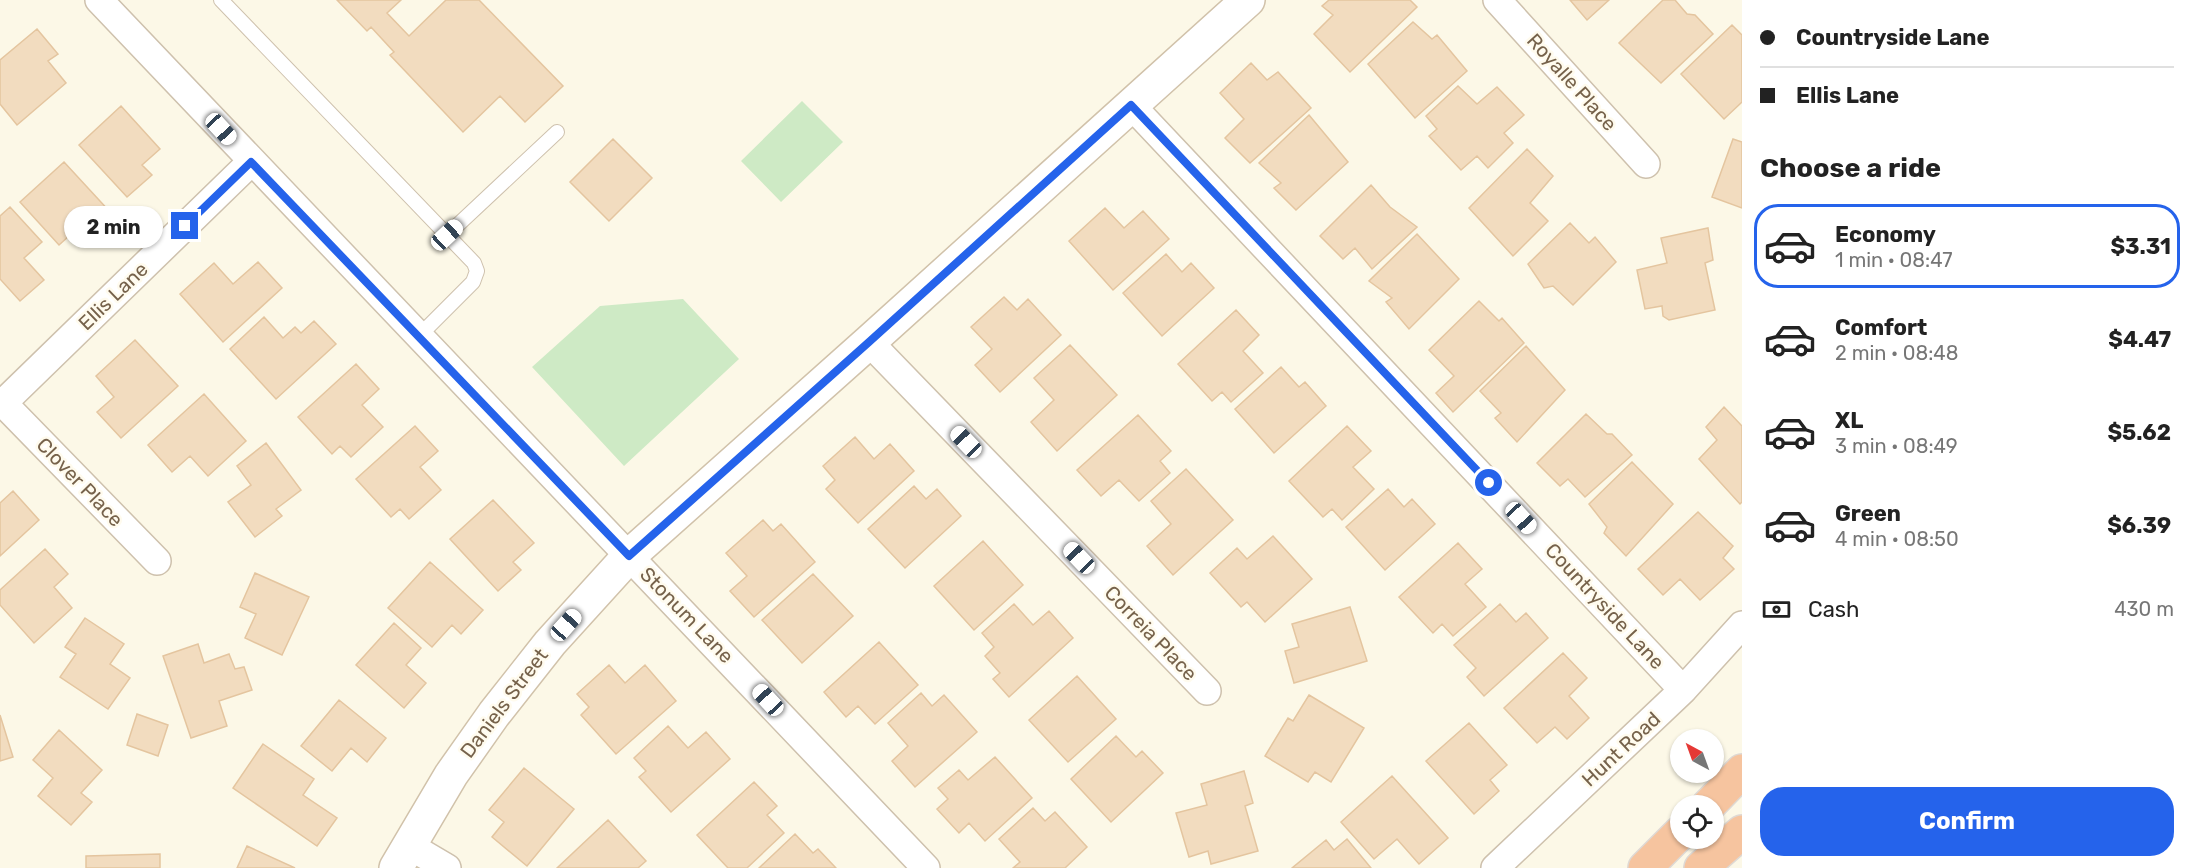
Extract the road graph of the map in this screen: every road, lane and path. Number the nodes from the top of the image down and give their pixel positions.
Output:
1 (99, 0) edge
2 (221, 0) edge
3 (1248, 0) edge
4 (1497, 0) edge
5 (1131, 105) junction
6 (557, 132) dead end
7 (251, 162) junction
8 (1646, 164) dead end
9 (447, 235) junction
10 (419, 336) junction
11 (869, 342) junction
12 (2, 404) edge
13 (629, 556) junction
14 (157, 561) dead end
15 (1742, 625) edge
16 (1683, 690) junction
17 (1208, 691) dead end
18 (1742, 771) edge
19 (1719, 795) edge
20 (1742, 832) edge
21 (1670, 843) edge
22 (402, 857) edge
23 (447, 868) edge
24 (926, 868) edge
25 (1495, 868) edge
26 (1645, 868) edge
27 (1701, 868) edge

1 - 7 street, Stonum Lane
2 - 9 lane
3 - 5 street, Daniels Street
4 - 8 street, Royalle Place
5 - 11 street, Daniels Street
5 - 16 street, Countryside Lane
6 - 9 lane
7 - 10 street, Stonum Lane
7 - 12 street, Ellis Lane
9 - 10 lane
10 - 13 street, Stonum Lane
11 - 13 street, Daniels Street
11 - 17 street, Correia Place
12 - 14 street, Clover Place
13 - 22 street, Daniels Street
13 - 24 street, Stonum Lane
15 - 16 street, Hunt Road
16 - 25 street, Hunt Road
18 - 19 highway
20 - 27 highway
21 - 26 highway
22 - 23 street

